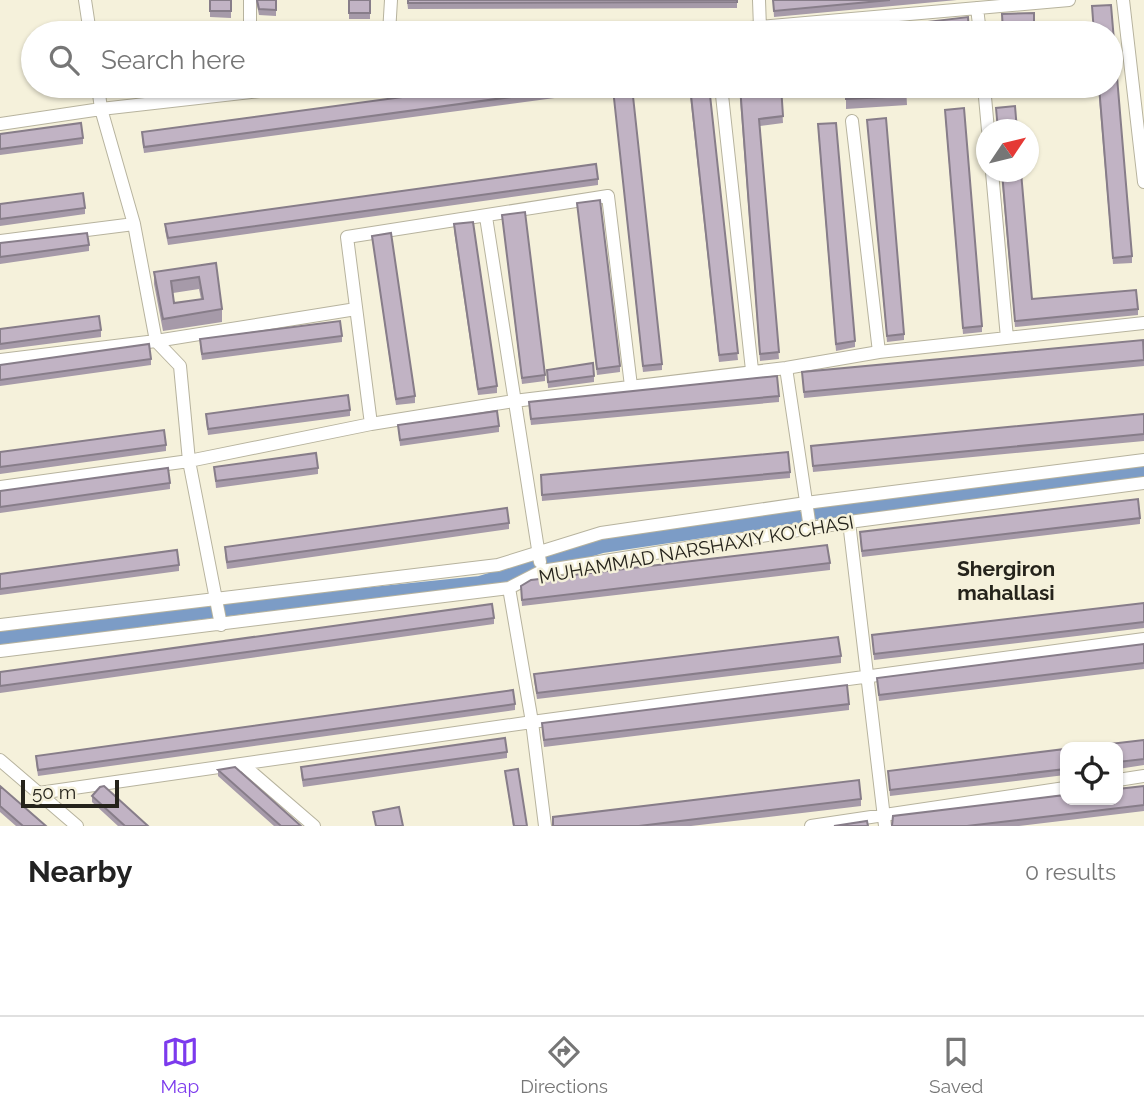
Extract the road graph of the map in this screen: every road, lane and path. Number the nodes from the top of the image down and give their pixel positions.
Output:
1 (85, 0) edge
2 (250, 0) edge
3 (391, 0) edge
4 (759, 0) edge
5 (1069, 0) edge
6 (1124, 0) edge
7 (977, 8) junction
8 (88, 21) edge
9 (250, 21) edge
10 (390, 21) edge
11 (760, 21) edge
12 (836, 21) edge
13 (979, 21) edge
14 (100, 98) edge
15 (198, 98) edge
16 (722, 98) edge
17 (985, 98) edge
18 (101, 109) junction
19 (987, 119) edge
20 (852, 121) dead end
21 (0, 124) edge
22 (993, 182) edge
23 (1144, 182) edge
24 (486, 216) junction
25 (134, 224) junction
26 (0, 241) edge
27 (356, 309) junction
28 (1144, 323) edge
29 (1007, 338) junction
30 (156, 341) junction
31 (880, 352) junction
32 (0, 360) edge
33 (786, 368) junction
34 (752, 370) junction
35 (631, 386) junction
36 (514, 401) junction
37 (371, 424) junction
38 (1144, 460) edge
39 (189, 461) junction
40 (1144, 483) edge
41 (0, 487) edge
42 (806, 503) junction
43 (849, 522) junction
44 (810, 528) junction
45 (539, 554) junction
46 (542, 571) junction
47 (509, 587) junction
48 (216, 600) junction
49 (0, 625) edge
50 (221, 625) junction
51 (1144, 639) edge
52 (0, 651) edge
53 (867, 675) junction
54 (532, 722) junction
55 (0, 760) edge
56 (242, 764) junction
57 (1144, 776) edge
58 (1123, 779) edge
59 (1060, 789) edge
60 (39, 793) junction
61 (885, 821) edge
62 (77, 826) edge
63 (314, 826) edge
64 (545, 826) edge
65 (811, 826) edge

1 - 8 street
2 - 9 street
3 - 10 street
4 - 11 street
5 - 7 street
6 - 23 street
7 - 12 street
7 - 13 street
14 - 18 street
15 - 18 street
16 - 34 street
17 - 19 street
18 - 21 street
18 - 25 street
20 - 31 street
22 - 29 street
24 - 27 street
24 - 35 street
24 - 36 street
25 - 26 street
25 - 30 street
27 - 30 street
27 - 37 street
28 - 29 street
29 - 31 street
30 - 32 street
30 - 39 street
31 - 33 street
33 - 34 street
33 - 42 street
34 - 35 street
35 - 36 street
36 - 37 street
36 - 45 street
37 - 39 street
38 - 42 street
39 - 41 street
39 - 48 street
40 - 43 street, MUHAMMAD NARSHAXIY KO'CHASI
42 - 44 street
42 - 45 street
43 - 44 street, MUHAMMAD NARSHAXIY KO'CHASI
43 - 53 street
44 - 46 street, MUHAMMAD NARSHAXIY KO'CHASI
45 - 46 street
45 - 48 street
46 - 47 street, MUHAMMAD NARSHAXIY KO'CHASI
47 - 50 street, MUHAMMAD NARSHAXIY KO'CHASI
47 - 54 street
48 - 49 street
48 - 50 street
50 - 52 street, MUHAMMAD NARSHAXIY KO'CHASI
51 - 53 street
53 - 54 street
53 - 61 street
54 - 56 street
54 - 64 street
55 - 60 street
56 - 60 street
56 - 63 street
57 - 58 street
59 - 61 street
60 - 62 street
61 - 65 street

